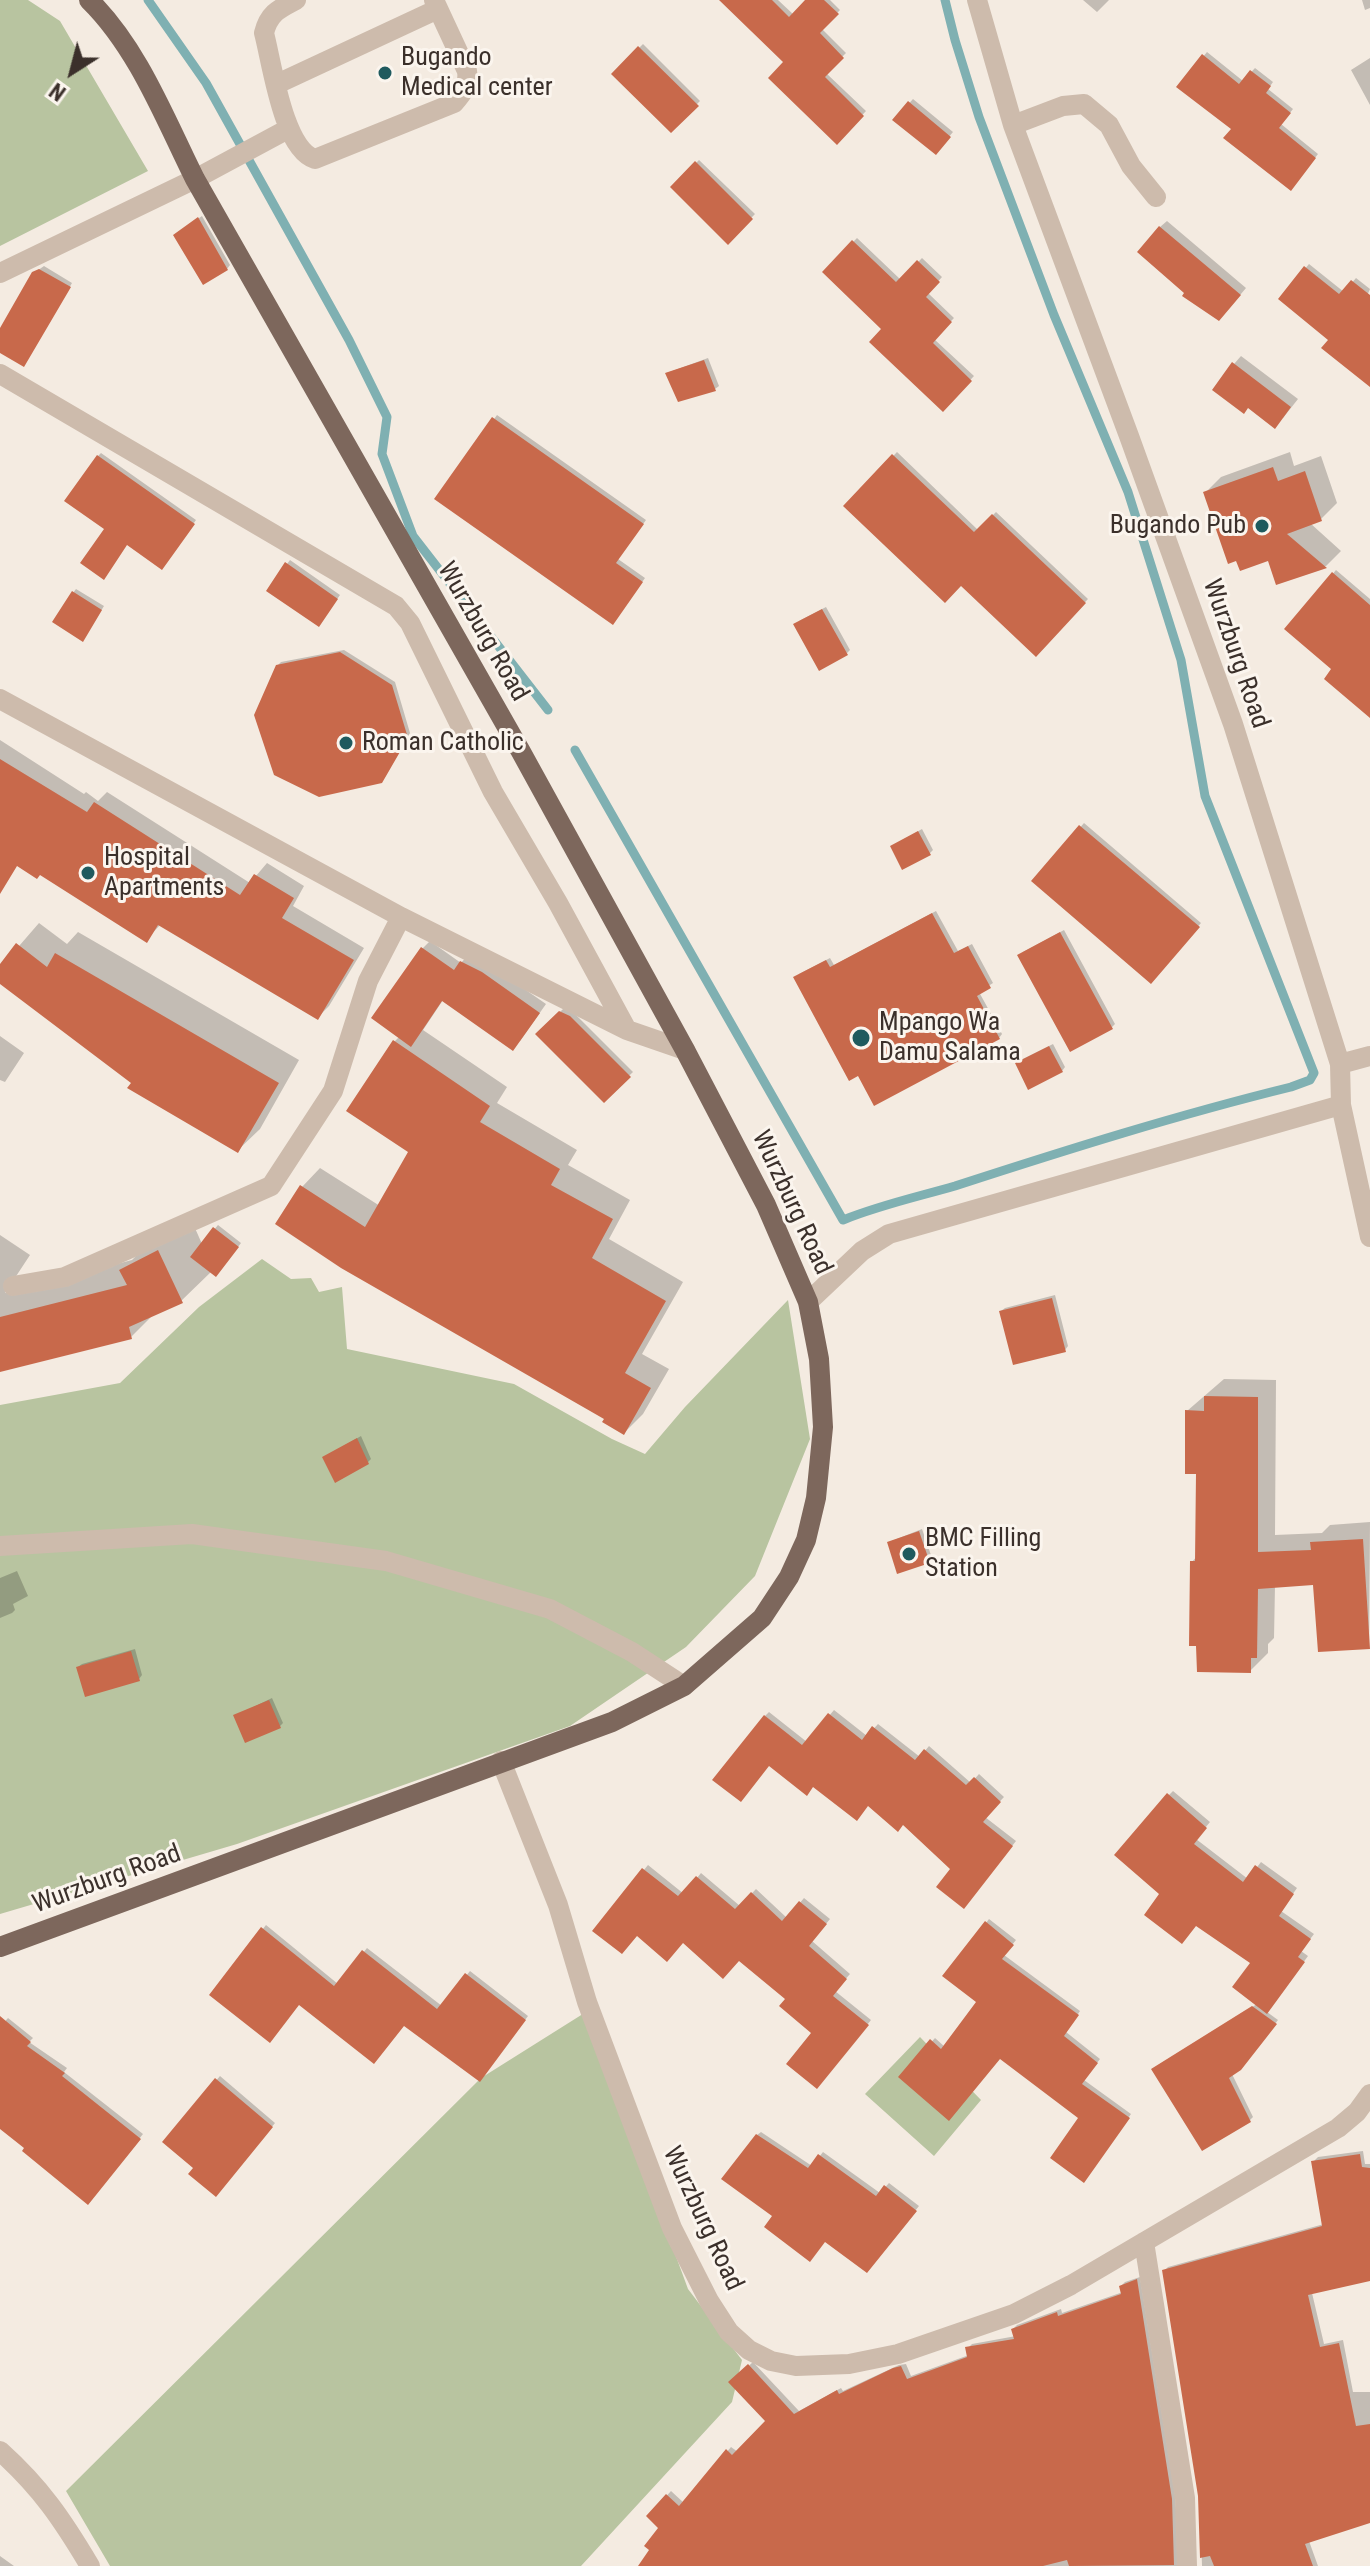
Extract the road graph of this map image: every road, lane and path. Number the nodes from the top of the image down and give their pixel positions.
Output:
1 (89, 0) edge
2 (296, 0) edge
3 (977, 0) edge
4 (436, 4) edge
5 (277, 84) junction
6 (1013, 125) junction
7 (288, 129) junction
8 (195, 179) junction
9 (1156, 197) dead end
10 (0, 273) edge
11 (0, 374) edge
12 (0, 699) edge
13 (401, 917) junction
14 (627, 1030) junction
15 (685, 1050) junction
16 (1370, 1056) edge
17 (1340, 1064) junction
18 (1341, 1105) junction
19 (1370, 1237) edge
20 (13, 1286) dead end
21 (808, 1302) junction
22 (0, 1546) edge
23 (684, 1686) junction
24 (501, 1761) junction
25 (0, 1947) edge
26 (1370, 2094) edge
27 (1144, 2242) junction
28 (0, 2451) edge
29 (90, 2566) edge
30 (1187, 2566) edge

1 - 8 main road, Wurzburg Road
2 - 5 street
3 - 6 street, Wurzburg Road
4 - 5 street
4 - 7 street
5 - 7 street
6 - 9 street
6 - 17 street, Wurzburg Road
7 - 8 street
8 - 10 street
8 - 15 main road, Wurzburg Road
11 - 14 street
12 - 13 street
13 - 14 street
13 - 20 street
14 - 15 street
15 - 21 main road, Wurzburg Road
16 - 17 street
17 - 18 street, Wurzburg Road
18 - 19 street, Wurzburg Road
18 - 21 street, Wurzburg Road
21 - 23 main road, Wurzburg Road
22 - 23 street
23 - 24 main road, Wurzburg Road
24 - 25 main road, Wurzburg Road
24 - 27 street, Wurzburg Road
26 - 27 street, Wurzburg Road
27 - 30 street
28 - 29 street

